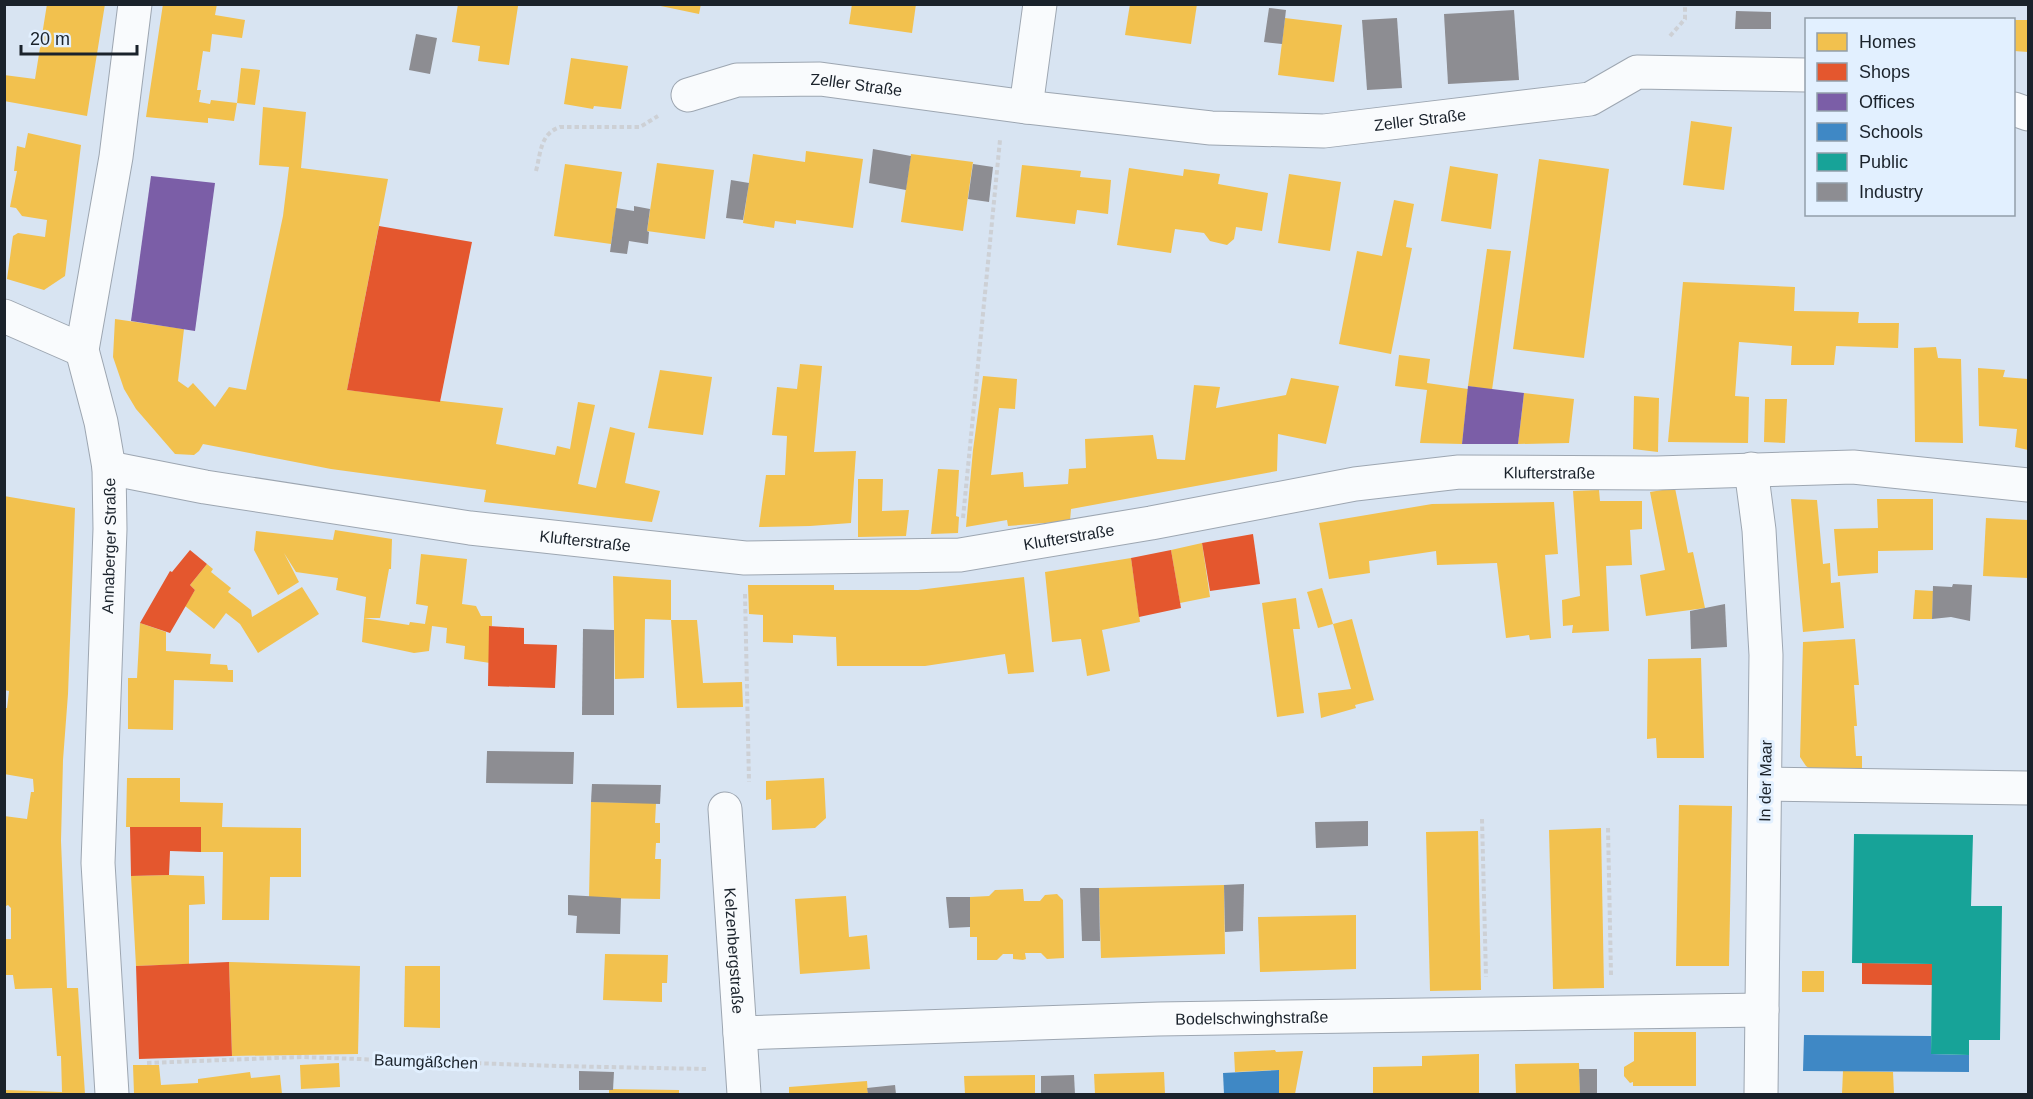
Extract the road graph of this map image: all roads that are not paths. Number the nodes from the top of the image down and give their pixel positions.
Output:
1 (135, 4) edge
2 (1040, 4) edge
3 (1805, 75) edge
4 (688, 94) road end
5 (1016, 105) junction
6 (4, 316) edge
7 (82, 350) junction
8 (109, 468) junction
9 (1751, 469) junction
10 (2028, 485) edge
11 (1765, 784) junction
12 (2028, 788) edge
13 (725, 809) road end
14 (1762, 1010) junction
15 (740, 1033) junction
16 (111, 1079) edge
17 (743, 1082) edge
18 (1761, 1095) edge

1 - 7 street, Annaberger Straße
2 - 5 street
3 - 5 street, Zeller Straße
4 - 5 street, Zeller Straße
6 - 7 street
7 - 8 street, Annaberger Straße
8 - 9 street, Klufterstraße
8 - 16 street, Annaberger Straße
9 - 10 street, Klufterstraße
9 - 11 street, In der Maar
11 - 12 street
11 - 14 street, In der Maar
13 - 15 street, Kelzenbergstraße
14 - 15 street, Bodelschwinghstraße
14 - 18 street, In der Maar
15 - 17 street, Kelzenbergstraße

